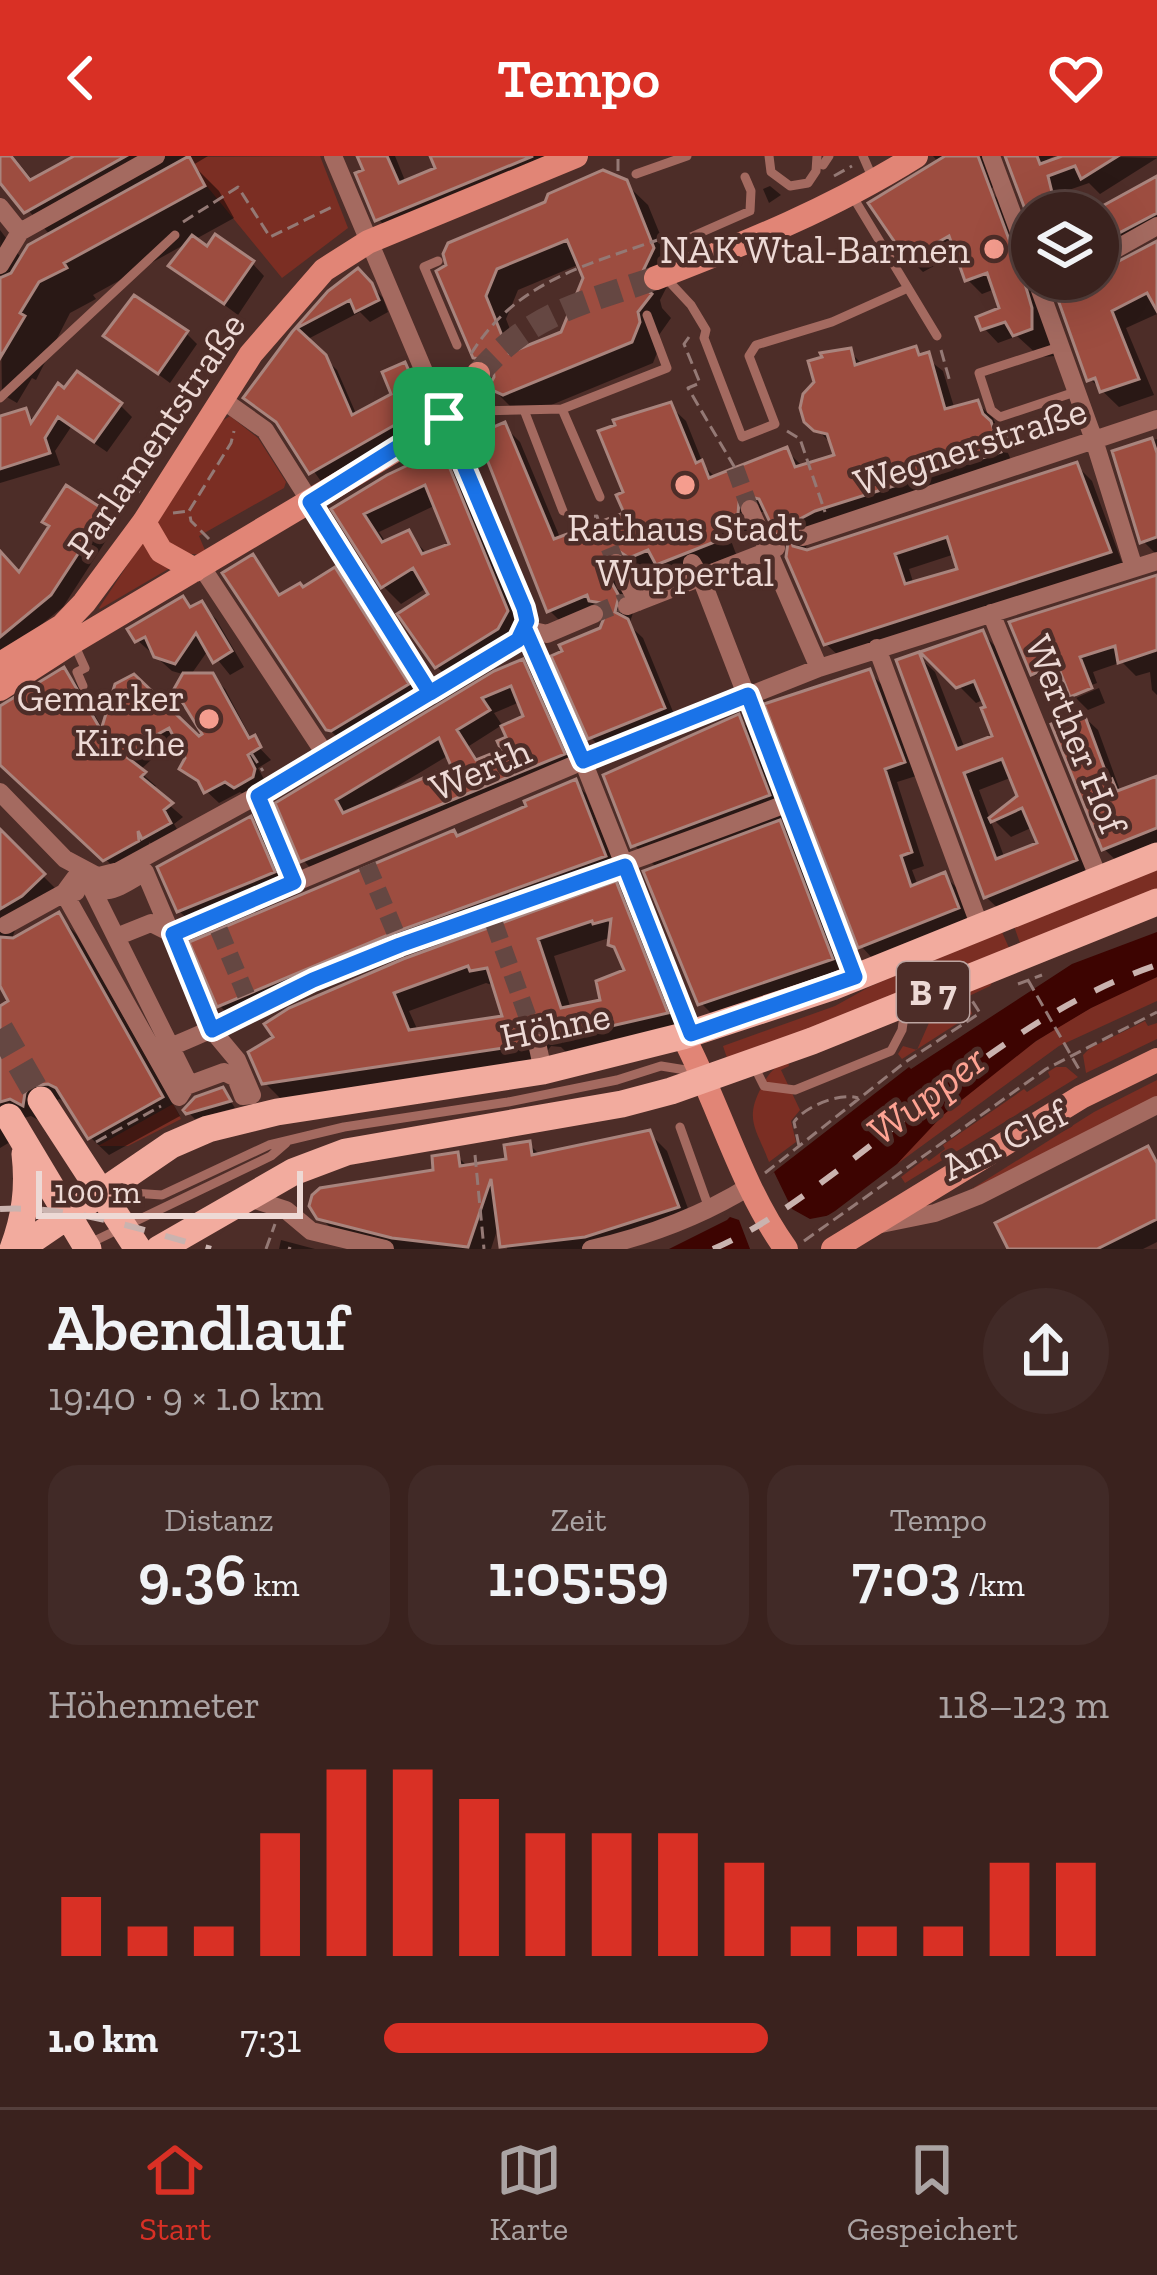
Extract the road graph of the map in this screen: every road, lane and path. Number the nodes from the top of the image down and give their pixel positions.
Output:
1 (156, 156) edge
2 (333, 156) edge
3 (576, 156) edge
4 (618, 156) edge
5 (687, 156) edge
6 (770, 156) edge
7 (916, 156) edge
8 (991, 156) edge
9 (823, 159) edge
10 (617, 170) dead end
11 (864, 173) edge
12 (636, 174) dead end
13 (745, 176) dead end
14 (824, 181) dead end
15 (350, 199) junction
16 (0, 207) edge
17 (1011, 210) edge
18 (1157, 226) edge
19 (20, 232) junction
20 (175, 235) joint
21 (672, 235) dead end
22 (368, 242) junction
23 (1119, 247) edge
24 (438, 261) dead end
25 (0, 265) edge
26 (666, 274) junction
27 (908, 289) junction
28 (1044, 300) edge
29 (647, 315) dead end
30 (701, 321) junction
31 (937, 336) joint
32 (457, 345) dead end
33 (1062, 346) junction
34 (471, 370) joint
35 (950, 382) dead end
36 (1077, 391) junction
37 (0, 398) edge
38 (228, 403) junction
39 (562, 409) junction
40 (450, 410) junction
41 (524, 410) junction
42 (1000, 416) junction
43 (1157, 420) edge
44 (776, 424) junction
45 (742, 436) junction
46 (1094, 440) junction
47 (1010, 449) dead end
48 (600, 497) dead end
49 (310, 502) junction
50 (751, 509) tunnel mouth
51 (563, 511) joint
52 (144, 522) junction
53 (599, 523) dead end
54 (831, 527) junction
55 (803, 537) dead end
56 (776, 548) dead end
57 (1157, 561) edge
58 (616, 563) tunnel mouth
59 (205, 564) junction
60 (1134, 568) junction
61 (696, 570) junction
62 (991, 613) junction
63 (594, 614) tunnel mouth
64 (525, 629) junction
65 (73, 642) junction
66 (877, 648) junction
67 (0, 664) edge
68 (819, 668) junction
69 (83, 686) dead end
70 (0, 689) edge
71 (430, 693) junction
72 (748, 695) junction
73 (327, 758) junction
74 (583, 761) junction
75 (0, 793) edge
76 (258, 796) junction
77 (788, 803) junction
78 (1157, 856) edge
79 (625, 866) junction
80 (1099, 879) junction
81 (294, 882) junction
82 (96, 884) junction
83 (64, 893) junction
84 (1157, 902) edge
85 (6, 925) dead end
86 (980, 927) junction
87 (173, 934) junction
88 (116, 937) junction
89 (855, 977) junction
90 (1029, 983) dead end
91 (985, 991) dead end
92 (907, 1003) junction
93 (1157, 1012) edge
94 (212, 1030) junction
95 (687, 1035) junction
96 (537, 1042) tunnel mouth
97 (170, 1047) junction
98 (1070, 1054) junction
99 (1157, 1060) edge
100 (753, 1064) junction
101 (661, 1066) junction
102 (543, 1071) junction
103 (1080, 1073) dead end
104 (707, 1079) junction
105 (191, 1082) junction
106 (860, 1098) junction
107 (41, 1100) tunnel mouth
108 (1157, 1105) edge
109 (9, 1117) dead end
110 (680, 1127) dead end
111 (473, 1130) junction
112 (286, 1143) junction
113 (172, 1144) junction
114 (799, 1145) junction
115 (29, 1160) junction
116 (100, 1169) junction
117 (751, 1188) junction
118 (710, 1211) junction
119 (66, 1214) junction
120 (217, 1220) edge
121 (877, 1225) junction
122 (272, 1227) dead end
123 (269, 1238) junction
124 (132, 1239) edge
125 (278, 1240) dead end
126 (21, 1244) edge
127 (86, 1245) edge
128 (159, 1249) edge
129 (266, 1249) edge
130 (385, 1249) edge
131 (484, 1249) edge
132 (590, 1249) edge
133 (789, 1249) edge
134 (833, 1249) edge

1 - 19 street
2 - 15 street
3 - 22 main road, Parlamentstraße
4 - 10 path
5 - 12 lane
6 - 9 lane, bridge
7 - 11 main road
8 - 17 street
11 - 14 path
11 - 26 main road
11 - 27 lane
13 - 26 lane
15 - 20 path
15 - 22 street
16 - 19 street
18 - 23 street
19 - 25 street
20 - 37 lane
21 - 34 path
22 - 38 main road, Parlamentstraße
22 - 40 street
24 - 32 lane
26 - 30 lane
27 - 31 lane
27 - 44 lane
28 - 33 street
29 - 39 lane
30 - 45 lane
30 - 45 path
31 - 35 path
33 - 36 street
33 - 42 lane
34 - 40 main road
36 - 42 lane
36 - 46 street
38 - 49 street
38 - 52 main road, Parlamentstraße
38 - 59 path
39 - 41 lane
39 - 48 lane
40 - 41 lane
40 - 49 main road
40 - 64 street
41 - 51 lane
42 - 47 path
43 - 46 street, Wegnerstraße
44 - 45 lane
44 - 54 path
46 - 54 street, Wegnerstraße
46 - 60 street
49 - 59 main road
49 - 71 street
50 - 68 street
51 - 53 path
52 - 59 main road
52 - 67 main road, Parlamentstraße
54 - 55 street, Wegnerstraße
56 - 61 street
57 - 60 street, Werth
58 - 61 street
59 - 65 main road
59 - 73 street
60 - 62 street, Werth
61 - 72 street
62 - 66 street, Werth
62 - 80 street, Werther Hof
63 - 64 street
64 - 71 street
64 - 74 street
65 - 69 lane
65 - 70 main road
66 - 68 street, Werth
66 - 86 street
68 - 72 street, Werth
71 - 73 street
72 - 74 street, Werth
72 - 77 street
73 - 76 street
74 - 79 street
74 - 81 street, Werth
75 - 82 street
76 - 81 street
76 - 82 street
77 - 79 street
77 - 89 street
78 - 80 main road, Höhne / B 7
79 - 94 street
79 - 95 street
80 - 86 main road, Höhne / B 7
81 - 87 street, Werth
82 - 83 street
82 - 87 street
82 - 88 street
83 - 85 street
83 - 105 street
84 - 92 main road, B 7
86 - 89 main road, Höhne / B 7
87 - 88 street
87 - 94 street
88 - 97 street
89 - 95 main road, Höhne / B 7
90 - 98 path
91 - 106 path
92 - 100 main road, B 7
92 - 100 lane
93 - 98 path
94 - 97 street
94 - 105 street
95 - 101 lane
95 - 102 main road, Höhne / B 7
95 - 104 main road
96 - 102 street
97 - 105 street
98 - 103 path
98 - 133 path
99 - 121 main road, Am Clef
100 - 104 main road, B 7
101 - 104 lane
101 - 112 lane
102 - 113 main road, Höhne / B 7
104 - 111 main road, B 7
104 - 117 main road
105 - 116 path
106 - 114 path
106 - 114 path
107 - 116 main road
108 - 121 street, Am Clef
109 - 115 main road
110 - 118 lane
111 - 120 main road, B 7
111 - 131 path
112 - 116 lane
112 - 124 lane
113 - 116 main road, Höhne / B 7
113 - 116 main road
114 - 117 path
115 - 119 main road
115 - 126 main road
116 - 119 main road, B 7
116 - 124 main road
117 - 118 street
117 - 133 main road
118 - 132 street
119 - 126 main road, B 7
119 - 127 main road
120 - 128 main road, B 7
120 - 130 street
121 - 134 main road, Am Clef
122 - 123 path
123 - 125 path
123 - 129 path
124 - 127 lane

